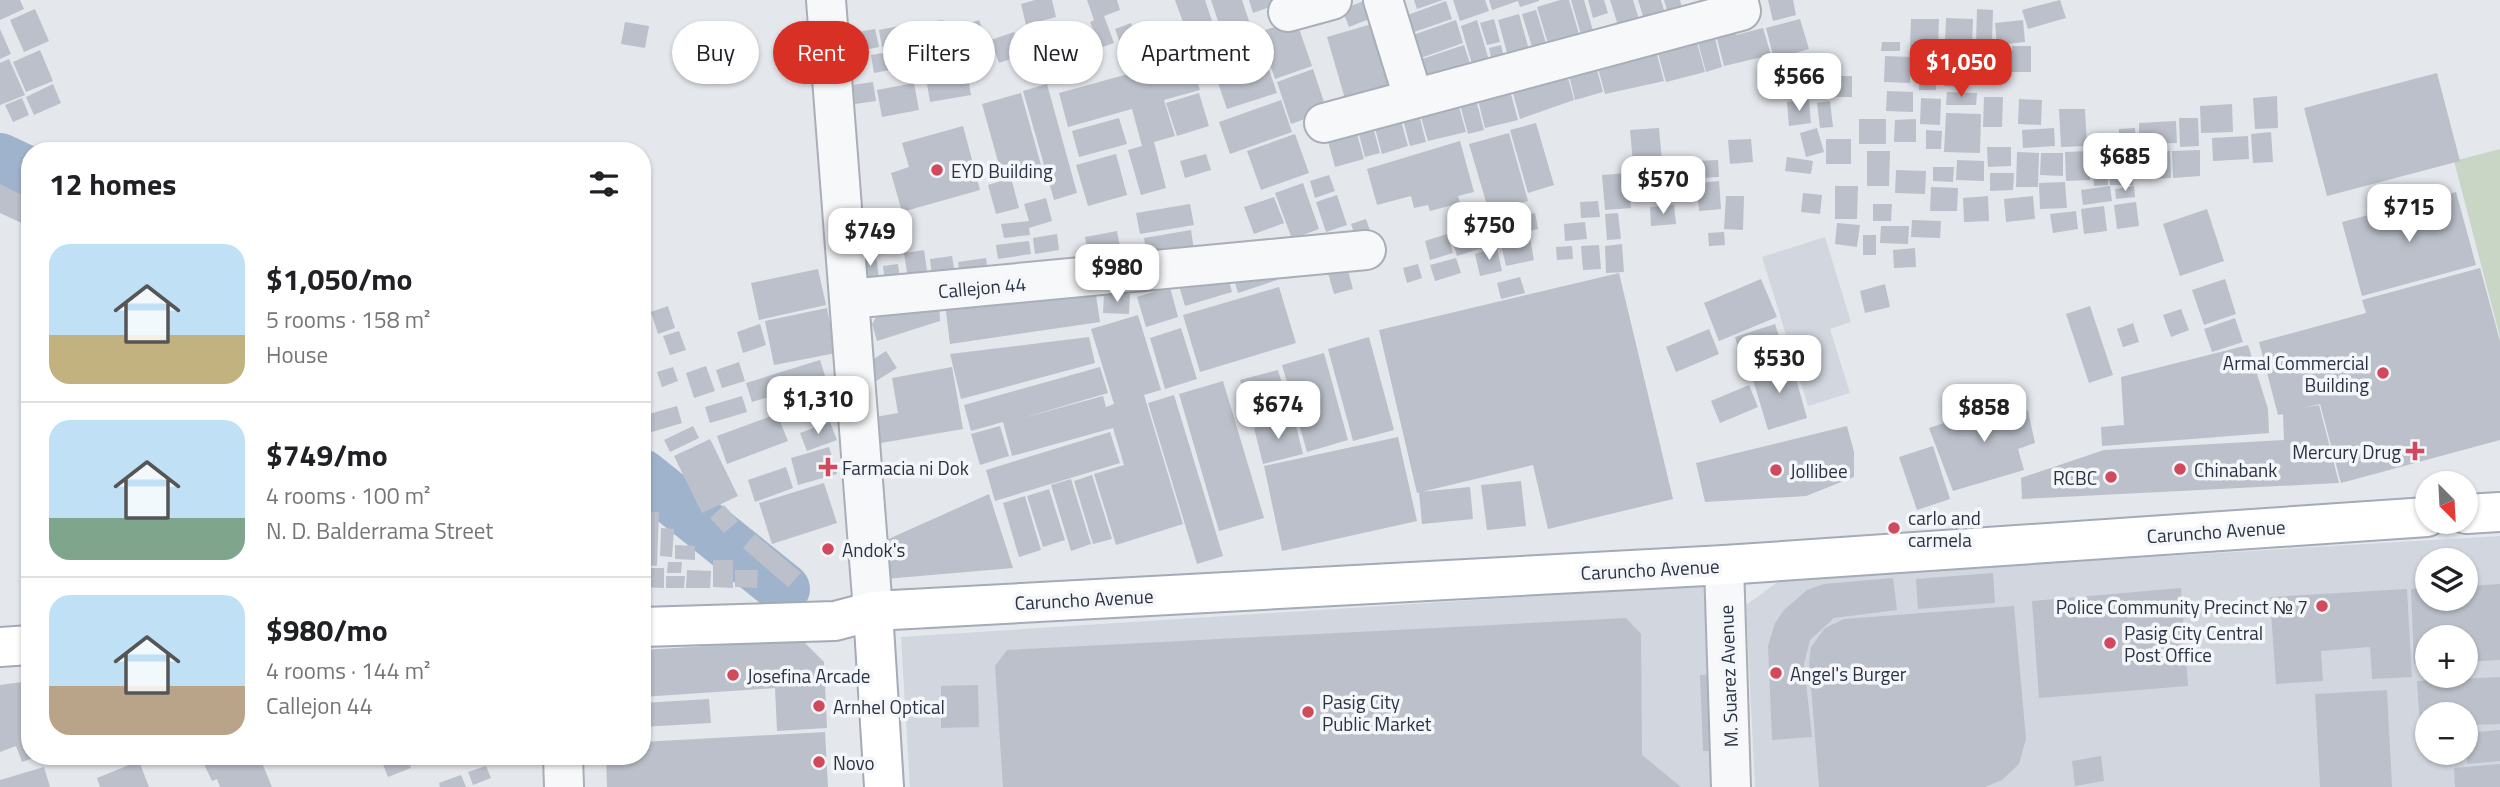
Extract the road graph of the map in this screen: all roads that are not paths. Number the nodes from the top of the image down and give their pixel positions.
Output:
1 (826, 0) edge
2 (1332, 0) edge
3 (1384, 0) edge
4 (1738, 0) edge
5 (1288, 12) dead end
6 (1413, 97) junction
7 (1324, 123) dead end
8 (1366, 250) dead end
9 (849, 299) junction
10 (2500, 512) edge
11 (2478, 513) edge
12 (2415, 518) edge
13 (1724, 565) junction
14 (651, 609) edge
15 (873, 611) junction
16 (651, 627) edge
17 (21, 646) edge
18 (0, 647) edge
19 (563, 765) edge
20 (564, 787) edge
21 (884, 787) edge
22 (1731, 787) edge

1 - 9 street
2 - 5 street
3 - 6 street
4 - 6 street
6 - 7 street
8 - 9 street, Callejon 44
9 - 15 street
10 - 11 main road
12 - 13 main road, Caruncho Avenue
13 - 15 main road, Caruncho Avenue
13 - 22 street, M. Suarez Avenue
14 - 15 main road
15 - 16 main road
15 - 21 main road
17 - 18 main road
19 - 20 street

